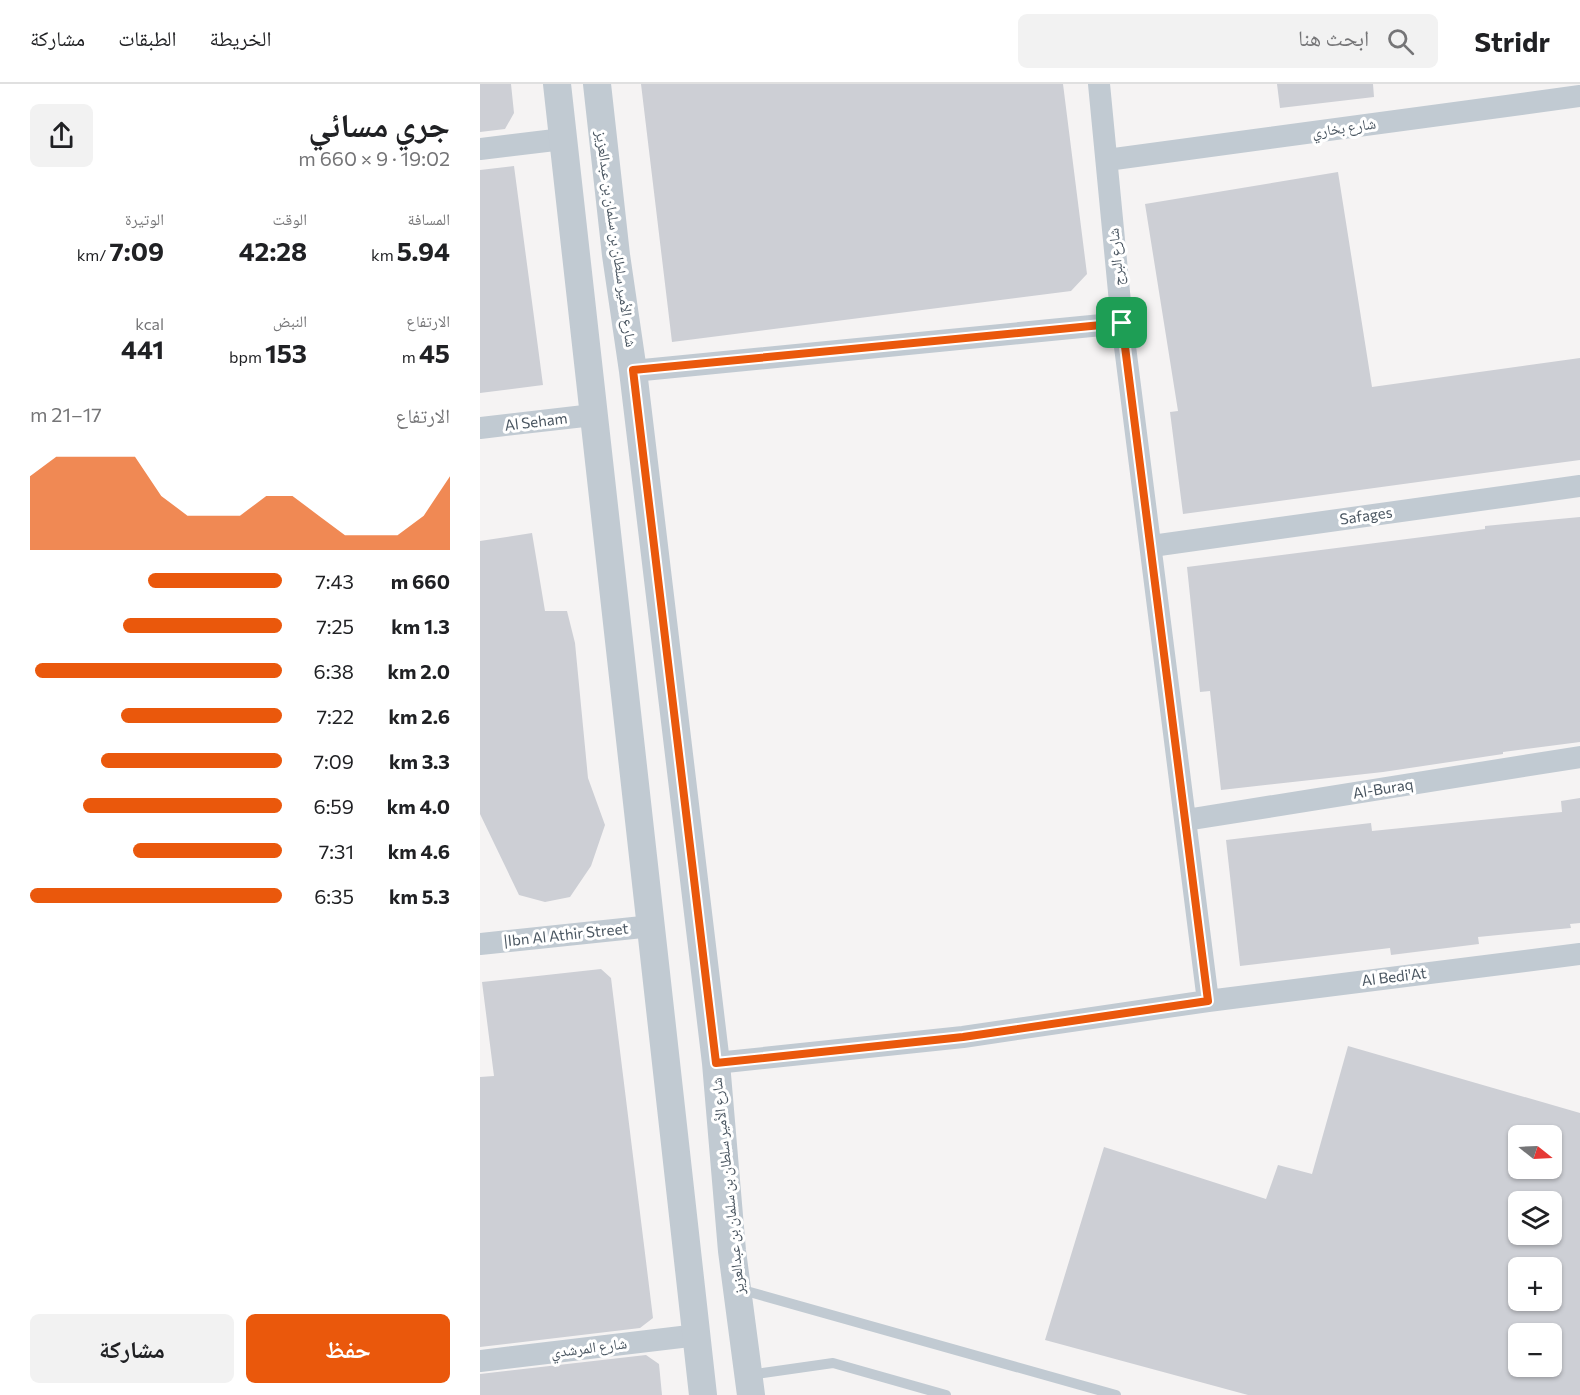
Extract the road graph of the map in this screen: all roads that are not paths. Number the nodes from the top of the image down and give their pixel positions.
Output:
1 (557, 84) edge
2 (597, 84) edge
3 (1099, 84) edge
4 (1580, 96) edge
5 (564, 139) junction
6 (480, 149) edge
7 (1107, 160) junction
8 (1122, 323) junction
9 (633, 370) junction
10 (593, 415) junction
11 (480, 428) edge
12 (1580, 486) edge
13 (1152, 546) junction
14 (1580, 758) edge
15 (1186, 820) junction
16 (652, 926) junction
17 (480, 944) edge
18 (1580, 954) edge
19 (1208, 1001) junction
20 (716, 1063) junction
21 (739, 1289) junction
22 (698, 1335) junction
23 (480, 1361) edge
24 (750, 1385) edge
25 (703, 1395) edge
26 (946, 1395) edge
27 (1116, 1395) edge

1 - 5 street
2 - 9 street, شارع الأمير سلطان بن سلمان بن عبدالعزيز
3 - 7 street, شارع البرج
4 - 7 street, شارع بخاري
5 - 6 street
5 - 10 street
7 - 8 street, شارع البرج
8 - 9 street
8 - 13 street, شارع البرج
9 - 20 street, شارع الأمير سلطان بن سلمان بن عبدالعزيز
10 - 11 street, Al Seham
10 - 16 street
12 - 13 street, Safages
13 - 15 street, شارع البرج
14 - 15 street, Al-Buraq
15 - 19 street, شارع البرج
16 - 17 street, |Ibn Al Athir Street
16 - 22 street
18 - 19 street, Al Bedi'At
19 - 20 street, Al Bedi'At
20 - 21 street, شارع الأمير سلطان بن سلمان بن عبدالعزيز
21 - 24 street, شارع الأمير سلطان بن سلمان بن عبدالعزيز
21 - 27 lane
22 - 23 street, شارع المرشدي
22 - 25 street
24 - 26 lane

